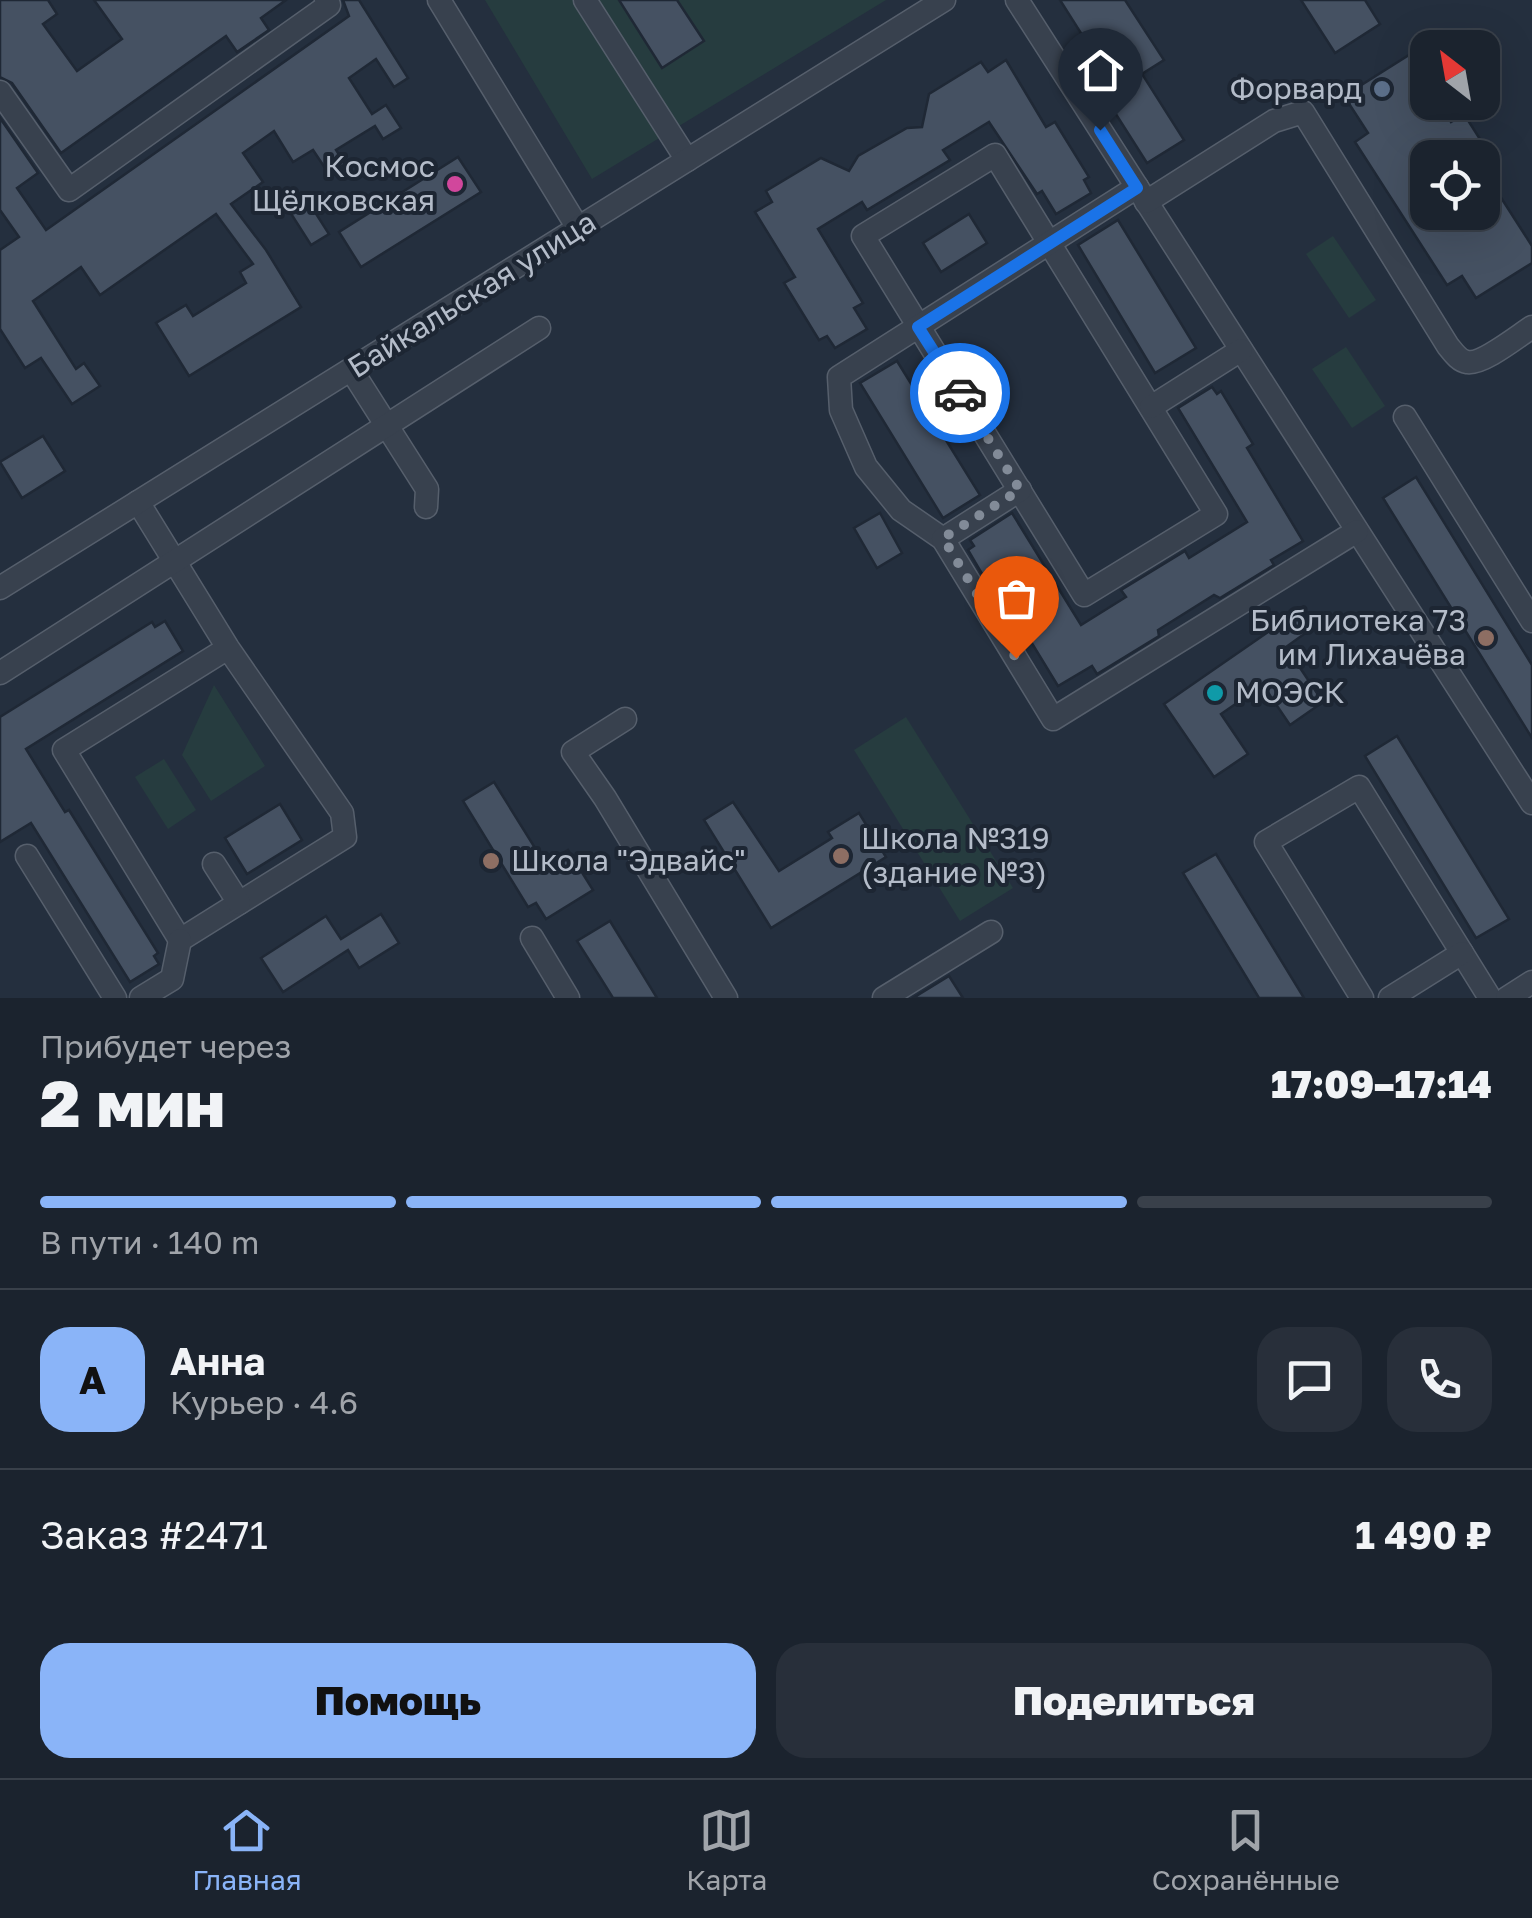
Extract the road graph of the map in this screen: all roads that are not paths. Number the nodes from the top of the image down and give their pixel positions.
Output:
1 (326, 0) edge
2 (439, 0) edge
3 (585, 0) edge
4 (944, 0) edge
5 (1028, 6) edge
6 (0, 92) edge
7 (687, 160) junction
8 (1141, 195) junction
9 (578, 228) junction
10 (1050, 243) junction
11 (918, 327) junction
12 (539, 328) dead end
13 (1531, 331) edge
14 (1241, 350) junction
15 (352, 371) junction
16 (1151, 407) junction
17 (1405, 417) dead end
18 (387, 426) junction
19 (1020, 490) junction
20 (138, 502) junction
21 (426, 508) dead end
22 (1358, 531) junction
23 (943, 538) junction
24 (174, 561) junction
25 (0, 588) edge
26 (1532, 621) edge
27 (228, 648) junction
28 (0, 673) edge
29 (625, 719) dead end
30 (1532, 803) edge
31 (26, 856) dead end
32 (214, 864) dead end
33 (239, 903) junction
34 (990, 932) dead end
35 (532, 938) dead end
36 (180, 940) junction
37 (1462, 953) junction
38 (115, 998) edge
39 (141, 998) edge
40 (568, 998) edge
41 (726, 998) edge
42 (884, 998) edge
43 (1362, 998) edge
44 (1390, 998) edge
45 (1490, 998) edge

1 - 6 street
2 - 9 street
3 - 7 street
4 - 7 street, Байкальская улица
5 - 8 street
7 - 9 street, Байкальская улица
8 - 10 street
8 - 13 street
8 - 14 street
9 - 15 street, Байкальская улица
10 - 11 street
10 - 11 street
10 - 16 street
11 - 19 street
11 - 23 street
12 - 18 street
14 - 16 street
14 - 22 street
15 - 18 street
15 - 20 street, Байкальская улица
16 - 19 street
17 - 26 street
18 - 21 street
18 - 24 street
19 - 23 street
20 - 24 street
20 - 25 street, Байкальская улица
22 - 23 street
22 - 30 street
24 - 27 street
24 - 28 street
27 - 33 street
27 - 36 street
29 - 41 street
31 - 38 street
32 - 33 street
33 - 36 street
34 - 42 street
35 - 40 street
36 - 39 street
37 - 43 street
37 - 44 street
37 - 45 street

